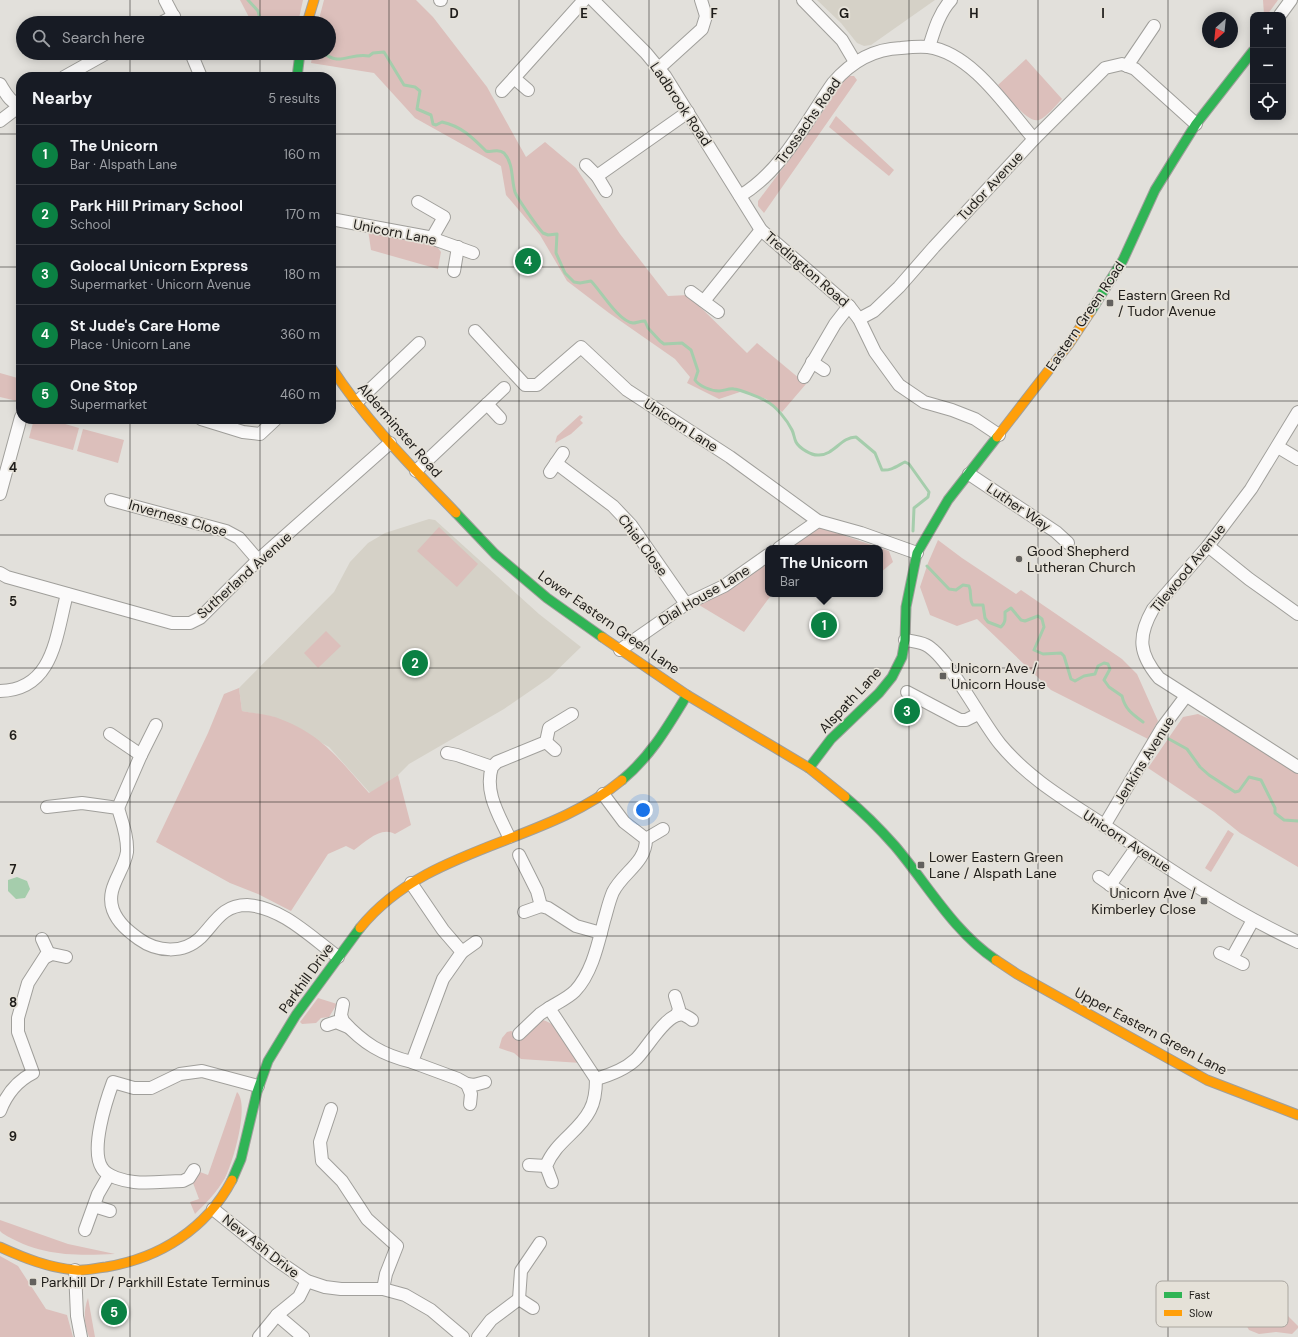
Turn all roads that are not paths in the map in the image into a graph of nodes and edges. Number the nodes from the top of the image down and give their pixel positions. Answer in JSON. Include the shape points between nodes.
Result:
{"nodes":[{"id":1,"x":165,"y":0,"type":"edge"},
{"id":2,"x":314,"y":0,"type":"edge"},
{"id":3,"x":584,"y":0,"type":"edge"},
{"id":4,"x":593,"y":0,"type":"edge"},
{"id":5,"x":702,"y":0,"type":"edge"},
{"id":6,"x":803,"y":0,"type":"edge"},
{"id":7,"x":951,"y":0,"type":"edge"},
{"id":8,"x":1291,"y":0,"type":"edge"},
{"id":9,"x":1282,"y":12,"type":"edge"},
{"id":10,"x":173,"y":16,"type":"edge"},
{"id":11,"x":309,"y":16,"type":"edge"},
{"id":12,"x":1154,"y":26,"type":"dead end"},
{"id":13,"x":929,"y":47,"type":"junction"},
{"id":14,"x":1250,"y":55,"type":"edge"},
{"id":15,"x":94,"y":60,"type":"edge"},
{"id":16,"x":194,"y":60,"type":"edge"},
{"id":17,"x":299,"y":60,"type":"edge"},
{"id":18,"x":855,"y":62,"type":"junction"},
{"id":19,"x":1127,"y":66,"type":"junction"},
{"id":20,"x":659,"y":68,"type":"junction"},
{"id":21,"x":73,"y":72,"type":"edge"},
{"id":22,"x":199,"y":72,"type":"edge"},
{"id":23,"x":297,"y":72,"type":"edge"},
{"id":24,"x":514,"y":78,"type":"junction"},
{"id":25,"x":0,"y":84,"type":"edge"},
{"id":26,"x":528,"y":90,"type":"dead end"},
{"id":27,"x":502,"y":91,"type":"dead end"},
{"id":28,"x":16,"y":103,"type":"edge"},
{"id":29,"x":16,"y":109,"type":"edge"},
{"id":30,"x":688,"y":112,"type":"junction"},
{"id":31,"x":0,"y":121,"type":"edge"},
{"id":32,"x":1196,"y":124,"type":"junction"},
{"id":33,"x":1034,"y":139,"type":"junction"},
{"id":34,"x":586,"y":165,"type":"dead end"},
{"id":35,"x":597,"y":176,"type":"junction"},
{"id":36,"x":606,"y":191,"type":"dead end"},
{"id":37,"x":740,"y":196,"type":"junction"},
{"id":38,"x":418,"y":202,"type":"dead end"},
{"id":39,"x":336,"y":220,"type":"edge"},
{"id":40,"x":754,"y":220,"type":"joint"},
{"id":41,"x":761,"y":230,"type":"junction"},
{"id":42,"x":432,"y":238,"type":"junction"},
{"id":43,"x":458,"y":247,"type":"junction"},
{"id":44,"x":473,"y":253,"type":"dead end"},
{"id":45,"x":454,"y":271,"type":"dead end"},
{"id":46,"x":691,"y":292,"type":"dead end"},
{"id":47,"x":704,"y":301,"type":"junction"},
{"id":48,"x":850,"y":306,"type":"junction"},
{"id":49,"x":718,"y":312,"type":"dead end"},
{"id":50,"x":859,"y":319,"type":"junction"},
{"id":51,"x":475,"y":331,"type":"dead end"},
{"id":52,"x":418,"y":343,"type":"dead end"},
{"id":53,"x":812,"y":362,"type":"junction"},
{"id":54,"x":824,"y":370,"type":"dead end"},
{"id":55,"x":336,"y":375,"type":"edge"},
{"id":56,"x":804,"y":378,"type":"dead end"},
{"id":57,"x":504,"y":388,"type":"dead end"},
{"id":58,"x":357,"y":402,"type":"junction"},
{"id":59,"x":487,"y":404,"type":"junction"},
{"id":60,"x":1298,"y":412,"type":"edge"},
{"id":61,"x":500,"y":418,"type":"dead end"},
{"id":62,"x":19,"y":424,"type":"edge"},
{"id":63,"x":217,"y":424,"type":"edge"},
{"id":64,"x":271,"y":424,"type":"edge"},
{"id":65,"x":999,"y":435,"type":"junction"},
{"id":66,"x":390,"y":443,"type":"junction"},
{"id":67,"x":1278,"y":447,"type":"junction"},
{"id":68,"x":563,"y":453,"type":"dead end"},
{"id":69,"x":1298,"y":460,"type":"edge"},
{"id":70,"x":416,"y":471,"type":"junction"},
{"id":71,"x":969,"y":474,"type":"junction"},
{"id":72,"x":0,"y":494,"type":"edge"},
{"id":73,"x":111,"y":500,"type":"dead end"},
{"id":74,"x":451,"y":510,"type":"joint"},
{"id":75,"x":818,"y":521,"type":"junction"},
{"id":76,"x":1068,"y":543,"type":"dead end"},
{"id":77,"x":782,"y":545,"type":"edge"},
{"id":78,"x":1208,"y":546,"type":"junction"},
{"id":79,"x":920,"y":549,"type":"junction"},
{"id":80,"x":765,"y":557,"type":"edge"},
{"id":81,"x":258,"y":560,"type":"junction"},
{"id":82,"x":0,"y":573,"type":"edge"},
{"id":83,"x":67,"y":594,"type":"junction"},
{"id":84,"x":686,"y":604,"type":"junction"},
{"id":85,"x":1298,"y":614,"type":"edge"},
{"id":86,"x":905,"y":640,"type":"junction"},
{"id":87,"x":620,"y":650,"type":"junction"},
{"id":88,"x":0,"y":691,"type":"edge"},
{"id":89,"x":907,"y":692,"type":"dead end"},
{"id":90,"x":687,"y":695,"type":"junction"},
{"id":91,"x":1186,"y":696,"type":"junction"},
{"id":92,"x":572,"y":714,"type":"dead end"},
{"id":93,"x":978,"y":714,"type":"junction"},
{"id":94,"x":156,"y":725,"type":"dead end"},
{"id":95,"x":110,"y":734,"type":"dead end"},
{"id":96,"x":546,"y":742,"type":"junction"},
{"id":97,"x":555,"y":750,"type":"dead end"},
{"id":98,"x":447,"y":753,"type":"dead end"},
{"id":99,"x":141,"y":755,"type":"junction"},
{"id":100,"x":492,"y":767,"type":"junction"},
{"id":101,"x":1298,"y":767,"type":"edge"},
{"id":102,"x":808,"y":768,"type":"junction"},
{"id":103,"x":603,"y":794,"type":"junction"},
{"id":104,"x":47,"y":807,"type":"dead end"},
{"id":105,"x":118,"y":808,"type":"junction"},
{"id":106,"x":1104,"y":826,"type":"junction"},
{"id":107,"x":662,"y":830,"type":"dead end"},
{"id":108,"x":509,"y":837,"type":"junction"},
{"id":109,"x":646,"y":839,"type":"junction"},
{"id":110,"x":1136,"y":848,"type":"junction"},
{"id":111,"x":518,"y":855,"type":"dead end"},
{"id":112,"x":1099,"y":878,"type":"dead end"},
{"id":113,"x":411,"y":883,"type":"junction"},
{"id":114,"x":1110,"y":885,"type":"junction"},
{"id":115,"x":1122,"y":893,"type":"dead end"},
{"id":116,"x":542,"y":906,"type":"junction"},
{"id":117,"x":524,"y":912,"type":"dead end"},
{"id":118,"x":1253,"y":920,"type":"junction"},
{"id":119,"x":601,"y":933,"type":"junction"},
{"id":120,"x":42,"y":939,"type":"dead end"},
{"id":121,"x":476,"y":942,"type":"dead end"},
{"id":122,"x":1298,"y":942,"type":"edge"},
{"id":123,"x":462,"y":952,"type":"junction"},
{"id":124,"x":1220,"y":952,"type":"dead end"},
{"id":125,"x":46,"y":957,"type":"junction"},
{"id":126,"x":66,"y":957,"type":"dead end"},
{"id":127,"x":338,"y":958,"type":"junction"},
{"id":128,"x":1232,"y":958,"type":"junction"},
{"id":129,"x":1243,"y":964,"type":"dead end"},
{"id":130,"x":675,"y":996,"type":"dead end"},
{"id":131,"x":343,"y":1004,"type":"dead end"},
{"id":132,"x":549,"y":1008,"type":"junction"},
{"id":133,"x":677,"y":1015,"type":"junction"},
{"id":134,"x":692,"y":1020,"type":"dead end"},
{"id":135,"x":327,"y":1025,"type":"dead end"},
{"id":136,"x":348,"y":1027,"type":"junction"},
{"id":137,"x":519,"y":1034,"type":"dead end"},
{"id":138,"x":412,"y":1062,"type":"junction"},
{"id":139,"x":596,"y":1079,"type":"junction"},
{"id":140,"x":485,"y":1082,"type":"dead end"},
{"id":141,"x":467,"y":1084,"type":"junction"},
{"id":142,"x":258,"y":1086,"type":"junction"},
{"id":143,"x":470,"y":1104,"type":"dead end"},
{"id":144,"x":331,"y":1109,"type":"dead end"},
{"id":145,"x":0,"y":1111,"type":"edge"},
{"id":146,"x":1298,"y":1115,"type":"edge"},
{"id":147,"x":529,"y":1165,"type":"dead end"},
{"id":148,"x":546,"y":1166,"type":"junction"},
{"id":149,"x":194,"y":1170,"type":"dead end"},
{"id":150,"x":109,"y":1175,"type":"junction"},
{"id":151,"x":552,"y":1182,"type":"dead end"},
{"id":152,"x":94,"y":1206,"type":"junction"},
{"id":153,"x":213,"y":1209,"type":"junction"},
{"id":154,"x":110,"y":1211,"type":"dead end"},
{"id":155,"x":85,"y":1230,"type":"dead end"},
{"id":156,"x":540,"y":1243,"type":"dead end"},
{"id":157,"x":0,"y":1247,"type":"edge"},
{"id":158,"x":75,"y":1270,"type":"junction"},
{"id":159,"x":306,"y":1281,"type":"junction"},
{"id":160,"x":383,"y":1289,"type":"junction"},
{"id":161,"x":519,"y":1299,"type":"junction"},
{"id":162,"x":533,"y":1308,"type":"dead end"},
{"id":163,"x":278,"y":1315,"type":"junction"},
{"id":164,"x":82,"y":1337,"type":"edge"},
{"id":165,"x":259,"y":1337,"type":"edge"},
{"id":166,"x":303,"y":1337,"type":"edge"},
{"id":167,"x":463,"y":1337,"type":"edge"},
{"id":168,"x":478,"y":1337,"type":"edge"}],
"edges":[{"from":1,"to":10,"type":"street"},
{"from":2,"to":11,"type":"street"},
{"from":3,"to":24,"type":"street"},
{"from":4,"to":20,"type":"street","name":"Ladbrook Road"},
{"from":5,"to":20,"type":"street","via":[[706,16],[702,30]]},
{"from":6,"to":18,"type":"street","via":[[842,40]]},
{"from":7,"to":13,"type":"street","via":[[938,21]]},
{"from":8,"to":9,"type":"street"},
{"from":12,"to":19,"type":"street"},
{"from":13,"to":18,"type":"street","name":"Trossachs Road","via":[[882,50]]},
{"from":13,"to":33,"type":"street","name":"Trossachs Road","via":[[948,54],[981,77]]},
{"from":14,"to":32,"type":"street","name":"Eastern Green Road"},
{"from":15,"to":21,"type":"street"},
{"from":16,"to":22,"type":"street"},
{"from":17,"to":23,"type":"street"},
{"from":18,"to":37,"type":"street","name":"Trossachs Road","via":[[833,83],[773,171],[757,186]]},
{"from":19,"to":32,"type":"street","via":[[1135,69]]},
{"from":19,"to":33,"type":"street","name":"Tudor Avenue","via":[[1115,64],[1105,68]]},
{"from":20,"to":30,"type":"street","name":"Ladbrook Road"},
{"from":24,"to":26,"type":"street"},
{"from":24,"to":27,"type":"street"},
{"from":25,"to":28,"type":"street"},
{"from":29,"to":31,"type":"street"},
{"from":30,"to":35,"type":"street"},
{"from":30,"to":37,"type":"street","name":"Ladbrook Road"},
{"from":32,"to":65,"type":"street","name":"Eastern Green Road","via":[[1155,190],[1123,260],[1099,300],[1069,344]]},
{"from":33,"to":50,"type":"street","name":"Tudor Avenue","via":[[899,287],[874,311]]},
{"from":34,"to":35,"type":"street"},
{"from":35,"to":36,"type":"street"},
{"from":37,"to":40,"type":"street","name":"Ladbrook Road"},
{"from":38,"to":42,"type":"street","via":[[444,217]]},
{"from":39,"to":42,"type":"street","name":"Unicorn Lane"},
{"from":40,"to":41,"type":"street","name":"Tredington Road"},
{"from":41,"to":47,"type":"street"},
{"from":41,"to":48,"type":"street","name":"Tredington Road"},
{"from":42,"to":43,"type":"street","name":"Unicorn Lane"},
{"from":43,"to":44,"type":"street","name":"Unicorn Lane"},
{"from":43,"to":45,"type":"street"},
{"from":46,"to":47,"type":"street"},
{"from":47,"to":49,"type":"street"},
{"from":48,"to":50,"type":"street","name":"Tredington Road"},
{"from":48,"to":53,"type":"street","via":[[835,324]]},
{"from":50,"to":65,"type":"street","name":"Tredington Road","via":[[875,352],[899,385],[924,402],[975,418]]},
{"from":51,"to":75,"type":"street","name":"Unicorn Lane","via":[[525,385],[537,385],[581,347],[627,390],[730,457]]},
{"from":52,"to":58,"type":"street","via":[[401,353]]},
{"from":53,"to":54,"type":"street"},
{"from":53,"to":56,"type":"street"},
{"from":55,"to":58,"type":"street","name":"Alderminster Road"},
{"from":57,"to":59,"type":"street"},
{"from":58,"to":66,"type":"street","name":"Alderminster Road"},
{"from":59,"to":61,"type":"street"},
{"from":59,"to":70,"type":"street"},
{"from":60,"to":67,"type":"street","name":"Tilewood Avenue"},
{"from":62,"to":72,"type":"street"},
{"from":63,"to":64,"type":"street","via":[[260,434]]},
{"from":65,"to":71,"type":"street","name":"Eastern Green Road"},
{"from":66,"to":70,"type":"street","name":"Alderminster Road"},
{"from":66,"to":81,"type":"street","name":"Sutherland Avenue"},
{"from":67,"to":69,"type":"street"},
{"from":67,"to":78,"type":"street","name":"Tilewood Avenue"},
{"from":68,"to":84,"type":"street","name":"Chiel Close","via":[[553,468],[613,506],[631,525]]},
{"from":70,"to":74,"type":"street","name":"Alderminster Road"},
{"from":71,"to":76,"type":"street","name":"Luther Way","via":[[1056,532]]},
{"from":71,"to":79,"type":"street","name":"Eastern Green Road","via":[[948,500]]},
{"from":73,"to":81,"type":"street","name":"Inverness Close","via":[[226,530],[239,538]]},
{"from":74,"to":87,"type":"street","name":"Lower Eastern Green Lane","via":[[495,554],[546,598]]},
{"from":75,"to":77,"type":"street"},
{"from":75,"to":79,"type":"street","name":"Unicorn Lane"},
{"from":78,"to":85,"type":"street"},
{"from":78,"to":91,"type":"street","name":"Tilewood Avenue","via":[[1153,610],[1141,643],[1149,666],[1159,678]]},
{"from":79,"to":86,"type":"street","name":"Alspath Lane","via":[[906,607]]},
{"from":80,"to":84,"type":"street","name":"Dial House Lane","via":[[724,586]]},
{"from":81,"to":83,"type":"street","name":"Sutherland Avenue","via":[[200,618],[190,623],[172,623]]},
{"from":82,"to":83,"type":"street","name":"Sutherland Avenue"},
{"from":83,"to":88,"type":"street","via":[[51,655],[45,668],[31,682]]},
{"from":84,"to":87,"type":"street","name":"Dial House Lane"},
{"from":86,"to":93,"type":"street","name":"Unicorn Avenue","via":[[926,645],[935,652],[946,664]]},
{"from":86,"to":102,"type":"street","name":"Alspath Lane","via":[[902,657],[892,678],[831,739]]},
{"from":87,"to":90,"type":"street","name":"Lower Eastern Green Lane"},
{"from":89,"to":93,"type":"street","via":[[960,720]]},
{"from":90,"to":102,"type":"street","name":"Lower Eastern Green Lane","via":[[763,738]]},
{"from":90,"to":103,"type":"street","name":"Parkhill Drive","via":[[664,734],[638,767]]},
{"from":91,"to":101,"type":"street","name":"Tilewood Avenue"},
{"from":91,"to":106,"type":"street","name":"Jenkins Avenue","via":[[1159,733]]},
{"from":92,"to":96,"type":"street","via":[[549,728]]},
{"from":93,"to":106,"type":"street","name":"Unicorn Avenue","via":[[998,743],[1032,777]]},
{"from":94,"to":99,"type":"street"},
{"from":95,"to":99,"type":"street"},
{"from":96,"to":97,"type":"street"},
{"from":96,"to":100,"type":"street","via":[[497,762]]},
{"from":98,"to":100,"type":"street","via":[[457,754]]},
{"from":99,"to":105,"type":"street"},
{"from":100,"to":108,"type":"street","via":[[489,786],[493,802]]},
{"from":102,"to":146,"type":"street","name":"Upper Eastern Green Lane","via":[[859,808],[895,846],[957,926],[996,961],[1207,1080]]},
{"from":103,"to":108,"type":"street","name":"Parkhill Drive","via":[[565,814]]},
{"from":103,"to":109,"type":"street","via":[[624,822]]},
{"from":104,"to":105,"type":"street","via":[[82,803]]},
{"from":105,"to":127,"type":"street","via":[[127,853],[112,890],[113,909],[127,930],[145,944],[163,949],[184,948],[201,937],[225,911],[234,906],[247,905],[285,918]]},
{"from":106,"to":110,"type":"street","name":"Unicorn Avenue"},
{"from":107,"to":109,"type":"street"},
{"from":108,"to":113,"type":"street","name":"Parkhill Drive","via":[[465,854]]},
{"from":109,"to":119,"type":"street","via":[[642,859],[626,873],[613,892]]},
{"from":110,"to":114,"type":"street"},
{"from":110,"to":118,"type":"street","name":"Unicorn Avenue","via":[[1213,898]]},
{"from":111,"to":116,"type":"street","via":[[538,890]]},
{"from":112,"to":114,"type":"street"},
{"from":113,"to":123,"type":"street","via":[[443,930]]},
{"from":113,"to":127,"type":"street","name":"Parkhill Drive","via":[[376,910]]},
{"from":114,"to":115,"type":"street"},
{"from":116,"to":117,"type":"street"},
{"from":116,"to":119,"type":"street","via":[[576,926]]},
{"from":118,"to":122,"type":"street","name":"Unicorn Avenue"},
{"from":118,"to":128,"type":"street"},
{"from":119,"to":132,"type":"street","via":[[589,968],[580,984],[574,992]]},
{"from":120,"to":125,"type":"street","via":[[48,952]]},
{"from":121,"to":123,"type":"street"},
{"from":123,"to":138,"type":"street","via":[[443,979]]},
{"from":124,"to":128,"type":"street"},
{"from":125,"to":126,"type":"street","via":[[52,954]]},
{"from":125,"to":145,"type":"street","via":[[28,983],[18,1018],[18,1032],[33,1072],[22,1078],[11,1090]]},
{"from":127,"to":142,"type":"street","name":"Parkhill Drive","via":[[294,1016],[279,1040]]},
{"from":128,"to":129,"type":"street"},
{"from":130,"to":133,"type":"street","via":[[679,1009]]},
{"from":131,"to":136,"type":"street","via":[[341,1015]]},
{"from":132,"to":137,"type":"street"},
{"from":132,"to":139,"type":"street"},
{"from":133,"to":134,"type":"street"},
{"from":133,"to":139,"type":"street","via":[[659,1029],[635,1061]]},
{"from":135,"to":136,"type":"street","via":[[336,1022]]},
{"from":136,"to":138,"type":"street","via":[[373,1048]]},
{"from":138,"to":141,"type":"street"},
{"from":139,"to":148,"type":"street","via":[[596,1093],[591,1109],[582,1122],[562,1140]]},
{"from":140,"to":141,"type":"street"},
{"from":141,"to":143,"type":"street","via":[[471,1094]]},
{"from":142,"to":150,"type":"street","via":[[202,1071],[180,1074],[151,1088],[134,1088],[113,1082],[102,1119],[98,1148],[98,1159]]},
{"from":142,"to":153,"type":"street","name":"Parkhill Drive","via":[[241,1158],[227,1189]]},
{"from":144,"to":160,"type":"street","via":[[320,1142],[322,1161],[342,1181],[367,1219],[397,1246]]},
{"from":147,"to":148,"type":"street"},
{"from":148,"to":151,"type":"street"},
{"from":149,"to":150,"type":"street","via":[[189,1178],[183,1181],[134,1182]]},
{"from":150,"to":152,"type":"street"},
{"from":152,"to":154,"type":"street"},
{"from":152,"to":155,"type":"street"},
{"from":153,"to":158,"type":"street","name":"Parkhill Drive","via":[[189,1232],[146,1257],[112,1266]]},
{"from":153,"to":159,"type":"street","name":"New Ash Drive"},
{"from":156,"to":161,"type":"street","via":[[521,1271]]},
{"from":157,"to":158,"type":"street","name":"Parkhill Drive","via":[[32,1261]]},
{"from":158,"to":164,"type":"street","via":[[77,1316]]},
{"from":159,"to":160,"type":"street","name":"New Ash Drive","via":[[341,1289]]},
{"from":159,"to":163,"type":"street","via":[[299,1297]]},
{"from":160,"to":167,"type":"street","name":"New Ash Drive","via":[[405,1295],[418,1302]]},
{"from":161,"to":162,"type":"street"},
{"from":161,"to":168,"type":"street","via":[[491,1320]]},
{"from":163,"to":165,"type":"street"},
{"from":163,"to":166,"type":"street"}]}
